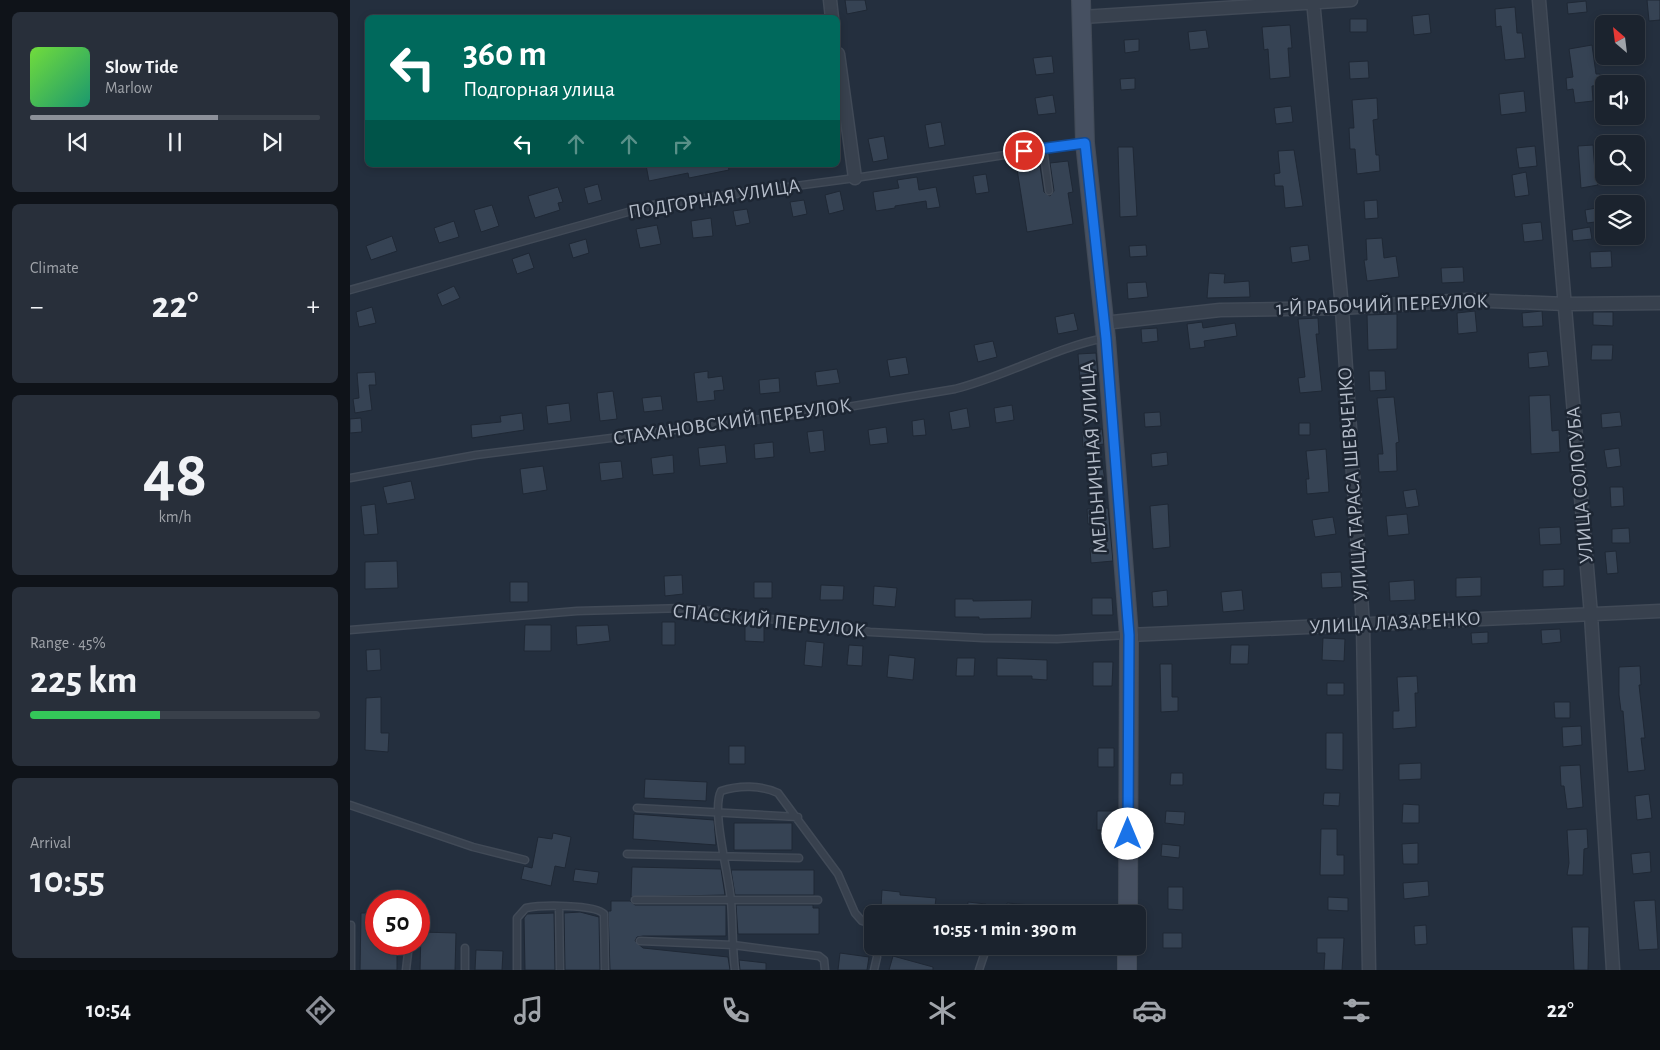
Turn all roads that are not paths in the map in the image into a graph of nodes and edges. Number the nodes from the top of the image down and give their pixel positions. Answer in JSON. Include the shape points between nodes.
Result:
{"nodes":[{"id":1,"x":830,"y":0,"type":"edge"},
{"id":2,"x":1351,"y":0,"type":"edge"},
{"id":3,"x":1539,"y":0,"type":"edge"},
{"id":4,"x":1314,"y":1,"type":"edge"},
{"id":5,"x":1082,"y":9,"type":"edge"},
{"id":6,"x":832,"y":15,"type":"edge"},
{"id":7,"x":840,"y":69,"type":"edge"},
{"id":8,"x":1085,"y":143,"type":"junction"},
{"id":9,"x":1043,"y":148,"type":"junction"},
{"id":10,"x":855,"y":178,"type":"junction"},
{"id":11,"x":1049,"y":191,"type":"dead end"},
{"id":12,"x":350,"y":290,"type":"edge"},
{"id":13,"x":1660,"y":303,"type":"edge"},
{"id":14,"x":1566,"y":304,"type":"junction"},
{"id":15,"x":1342,"y":308,"type":"junction"},
{"id":16,"x":1105,"y":330,"type":"junction"},
{"id":17,"x":350,"y":478,"type":"edge"},
{"id":18,"x":1660,"y":611,"type":"edge"},
{"id":19,"x":1591,"y":615,"type":"junction"},
{"id":20,"x":1363,"y":625,"type":"junction"},
{"id":21,"x":350,"y":630,"type":"edge"},
{"id":22,"x":1129,"y":635,"type":"junction"},
{"id":23,"x":350,"y":805,"type":"edge"},
{"id":24,"x":637,"y":808,"type":"dead end"},
{"id":25,"x":718,"y":813,"type":"junction"},
{"id":26,"x":798,"y":817,"type":"junction"},
{"id":27,"x":627,"y":854,"type":"dead end"},
{"id":28,"x":725,"y":858,"type":"junction"},
{"id":29,"x":799,"y":858,"type":"dead end"},
{"id":30,"x":525,"y":860,"type":"dead end"},
{"id":31,"x":635,"y":900,"type":"dead end"},
{"id":32,"x":731,"y":900,"type":"junction"},
{"id":33,"x":818,"y":900,"type":"dead end"},
{"id":34,"x":1128,"y":905,"type":"edge"},
{"id":35,"x":559,"y":906,"type":"junction"},
{"id":36,"x":864,"y":922,"type":"edge"},
{"id":37,"x":351,"y":925,"type":"dead end"},
{"id":38,"x":640,"y":941,"type":"dead end"},
{"id":39,"x":733,"y":945,"type":"junction"},
{"id":40,"x":465,"y":948,"type":"dead end"},
{"id":41,"x":408,"y":955,"type":"edge"},
{"id":42,"x":984,"y":955,"type":"edge"},
{"id":43,"x":1128,"y":955,"type":"edge"},
{"id":44,"x":877,"y":957,"type":"dead end"},
{"id":45,"x":351,"y":970,"type":"edge"},
{"id":46,"x":406,"y":970,"type":"edge"},
{"id":47,"x":465,"y":970,"type":"edge"},
{"id":48,"x":518,"y":970,"type":"edge"},
{"id":49,"x":560,"y":970,"type":"edge"},
{"id":50,"x":605,"y":970,"type":"edge"},
{"id":51,"x":735,"y":970,"type":"edge"},
{"id":52,"x":824,"y":970,"type":"edge"},
{"id":53,"x":874,"y":970,"type":"edge"},
{"id":54,"x":979,"y":970,"type":"edge"},
{"id":55,"x":1127,"y":970,"type":"edge"},
{"id":56,"x":1370,"y":970,"type":"edge"},
{"id":57,"x":1613,"y":970,"type":"edge"}],
"edges":[{"from":1,"to":6,"type":"street"},
{"from":2,"to":4,"type":"street"},
{"from":3,"to":14,"type":"street","name":"УЛИЦА СОЛОГУБА"},
{"from":4,"to":5,"type":"street"},
{"from":4,"to":15,"type":"street","name":"УЛИЦА ТАРАСА ШЕВЧЕНКО"},
{"from":5,"to":8,"type":"main road","name":"МЕЛЬНИЧНАЯ УЛИЦА"},
{"from":7,"to":10,"type":"street"},
{"from":8,"to":9,"type":"lane","name":"ПОДГОРНАЯ УЛИЦА"},
{"from":8,"to":16,"type":"main road","name":"МЕЛЬНИЧНАЯ УЛИЦА"},
{"from":9,"to":10,"type":"lane","name":"ПОДГОРНАЯ УЛИЦА"},
{"from":9,"to":11,"type":"lane"},
{"from":10,"to":12,"type":"lane","name":"ПОДГОРНАЯ УЛИЦА","via":[[653,205]]},
{"from":13,"to":14,"type":"street","name":"1-Й РАБОЧИЙ ПЕРЕУЛОК"},
{"from":14,"to":15,"type":"street","name":"1-Й РАБОЧИЙ ПЕРЕУЛОК","via":[[1467,300]]},
{"from":14,"to":19,"type":"street","name":"УЛИЦА СОЛОГУБА"},
{"from":15,"to":16,"type":"street","name":"1-Й РАБОЧИЙ ПЕРЕУЛОК","via":[[1220,310]]},
{"from":15,"to":20,"type":"street","name":"УЛИЦА ТАРАСА ШЕВЧЕНКО"},
{"from":16,"to":17,"type":"lane","name":"СТАХАНОВСКИЙ ПЕРЕУЛОК","via":[[976,384],[955,389],[818,412],[476,455]]},
{"from":16,"to":22,"type":"main road","name":"МЕЛЬНИЧНАЯ УЛИЦА"},
{"from":18,"to":19,"type":"street","name":"УЛИЦА ЛАЗАРЕНКО"},
{"from":19,"to":20,"type":"street","name":"УЛИЦА ЛАЗАРЕНКО"},
{"from":19,"to":57,"type":"street","name":"УЛИЦА СОЛОГУБА"},
{"from":20,"to":22,"type":"street","name":"УЛИЦА ЛАЗАРЕНКО"},
{"from":20,"to":56,"type":"street","name":"УЛИЦА ТАРАСА ШЕВЧЕНКО"},
{"from":21,"to":22,"type":"lane","name":"СПАССКИЙ ПЕРЕУЛОК","via":[[577,611],[686,608],[870,632],[1057,640]]},
{"from":22,"to":34,"type":"main road","name":"МЕЛЬНИЧНАЯ УЛИЦА"},
{"from":23,"to":30,"type":"lane","via":[[473,847]]},
{"from":24,"to":25,"type":"lane"},
{"from":25,"to":26,"type":"lane"},
{"from":25,"to":26,"type":"lane","via":[[721,791],[749,787],[778,793]]},
{"from":25,"to":28,"type":"lane"},
{"from":26,"to":36,"type":"lane","via":[[838,874],[855,913]]},
{"from":27,"to":28,"type":"lane"},
{"from":28,"to":29,"type":"lane"},
{"from":28,"to":32,"type":"lane"},
{"from":31,"to":32,"type":"lane"},
{"from":32,"to":33,"type":"lane"},
{"from":32,"to":39,"type":"lane"},
{"from":35,"to":48,"type":"lane","via":[[526,908],[517,918]]},
{"from":35,"to":49,"type":"lane"},
{"from":35,"to":50,"type":"lane","via":[[593,908],[604,914]]},
{"from":37,"to":45,"type":"lane"},
{"from":38,"to":39,"type":"lane"},
{"from":39,"to":51,"type":"lane"},
{"from":39,"to":52,"type":"lane","via":[[819,956],[824,960]]},
{"from":40,"to":47,"type":"lane"},
{"from":41,"to":46,"type":"lane"},
{"from":42,"to":54,"type":"lane"},
{"from":43,"to":55,"type":"main road"},
{"from":44,"to":53,"type":"lane"}]}
